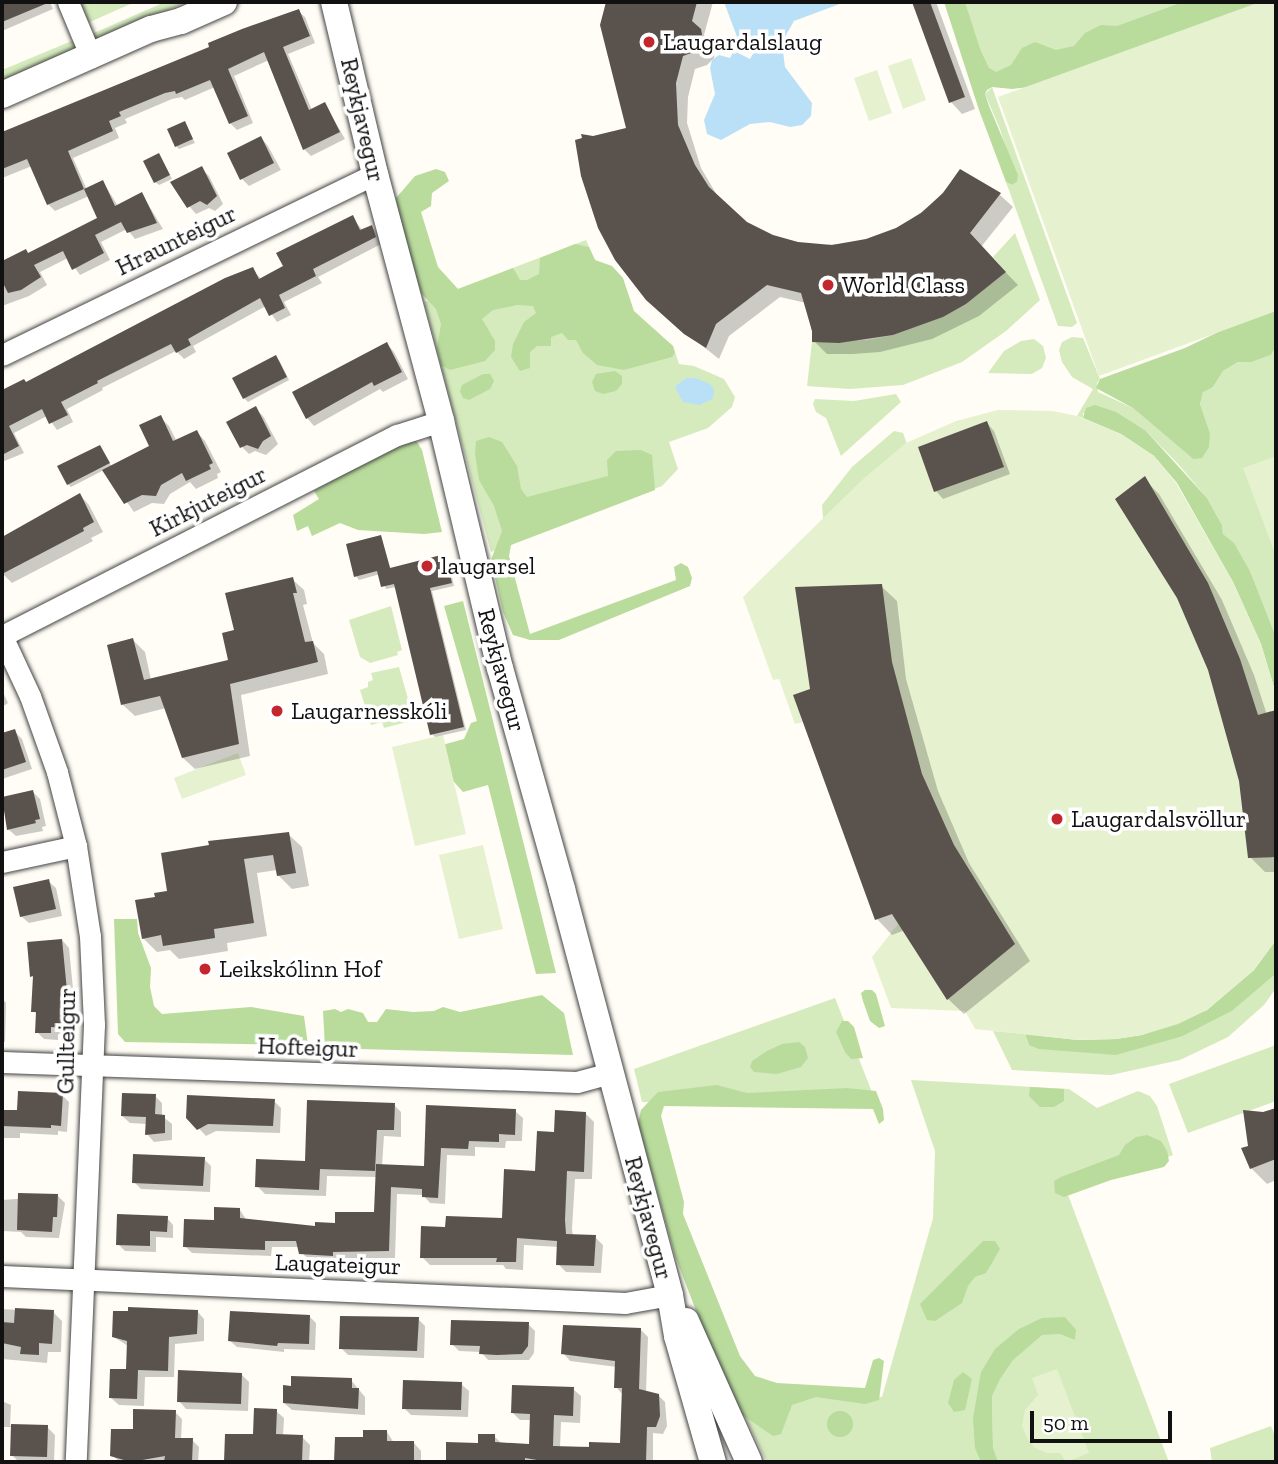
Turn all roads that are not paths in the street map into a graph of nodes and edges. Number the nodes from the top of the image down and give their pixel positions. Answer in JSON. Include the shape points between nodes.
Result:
{"nodes":[{"id":1,"x":68,"y":2,"type":"edge"},
{"id":2,"x":195,"y":2,"type":"edge"},
{"id":3,"x":224,"y":2,"type":"edge"},
{"id":4,"x":334,"y":2,"type":"edge"},
{"id":5,"x":151,"y":29,"type":"junction"},
{"id":6,"x":91,"y":57,"type":"junction"},
{"id":7,"x":2,"y":95,"type":"edge"},
{"id":8,"x":375,"y":174,"type":"junction"},
{"id":9,"x":2,"y":355,"type":"edge"},
{"id":10,"x":441,"y":421,"type":"junction"},
{"id":11,"x":2,"y":636,"type":"edge"},
{"id":12,"x":76,"y":846,"type":"junction"},
{"id":13,"x":2,"y":862,"type":"edge"},
{"id":14,"x":2,"y":1062,"type":"edge"},
{"id":15,"x":93,"y":1066,"type":"junction"},
{"id":16,"x":610,"y":1073,"type":"junction"},
{"id":17,"x":2,"y":1276,"type":"edge"},
{"id":18,"x":83,"y":1279,"type":"junction"},
{"id":19,"x":670,"y":1295,"type":"junction"},
{"id":20,"x":76,"y":1462,"type":"edge"},
{"id":21,"x":713,"y":1462,"type":"edge"},
{"id":22,"x":749,"y":1462,"type":"edge"}],
"edges":[{"from":1,"to":6,"type":"street"},
{"from":2,"to":5,"type":"street"},
{"from":3,"to":5,"type":"street","via":[[181,22]]},
{"from":4,"to":8,"type":"street","name":"Reykjavegur"},
{"from":5,"to":6,"type":"street"},
{"from":6,"to":7,"type":"street"},
{"from":8,"to":9,"type":"street","name":"Hraunteigur"},
{"from":8,"to":10,"type":"street","name":"Reykjavegur"},
{"from":10,"to":11,"type":"street","name":"Kirkjuteigur","via":[[397,435]]},
{"from":10,"to":16,"type":"street","name":"Reykjavegur","via":[[500,667]]},
{"from":11,"to":12,"type":"street","name":"Gullteigur","via":[[44,734]]},
{"from":12,"to":13,"type":"street"},
{"from":12,"to":15,"type":"street","name":"Gullteigur","via":[[91,947]]},
{"from":14,"to":15,"type":"street","name":"Hofteigur"},
{"from":15,"to":16,"type":"street","name":"Hofteigur","via":[[577,1082]]},
{"from":15,"to":18,"type":"street","name":"Gullteigur"},
{"from":16,"to":19,"type":"street","name":"Reykjavegur"},
{"from":17,"to":18,"type":"street","name":"Laugateigur"},
{"from":18,"to":19,"type":"street","name":"Laugateigur","via":[[625,1303]]},
{"from":18,"to":20,"type":"street","name":"Gullteigur"},
{"from":19,"to":21,"type":"street","name":"Reykjavegur"},
{"from":19,"to":22,"type":"street","name":"Reykjavegur","via":[[695,1336]]}]}
